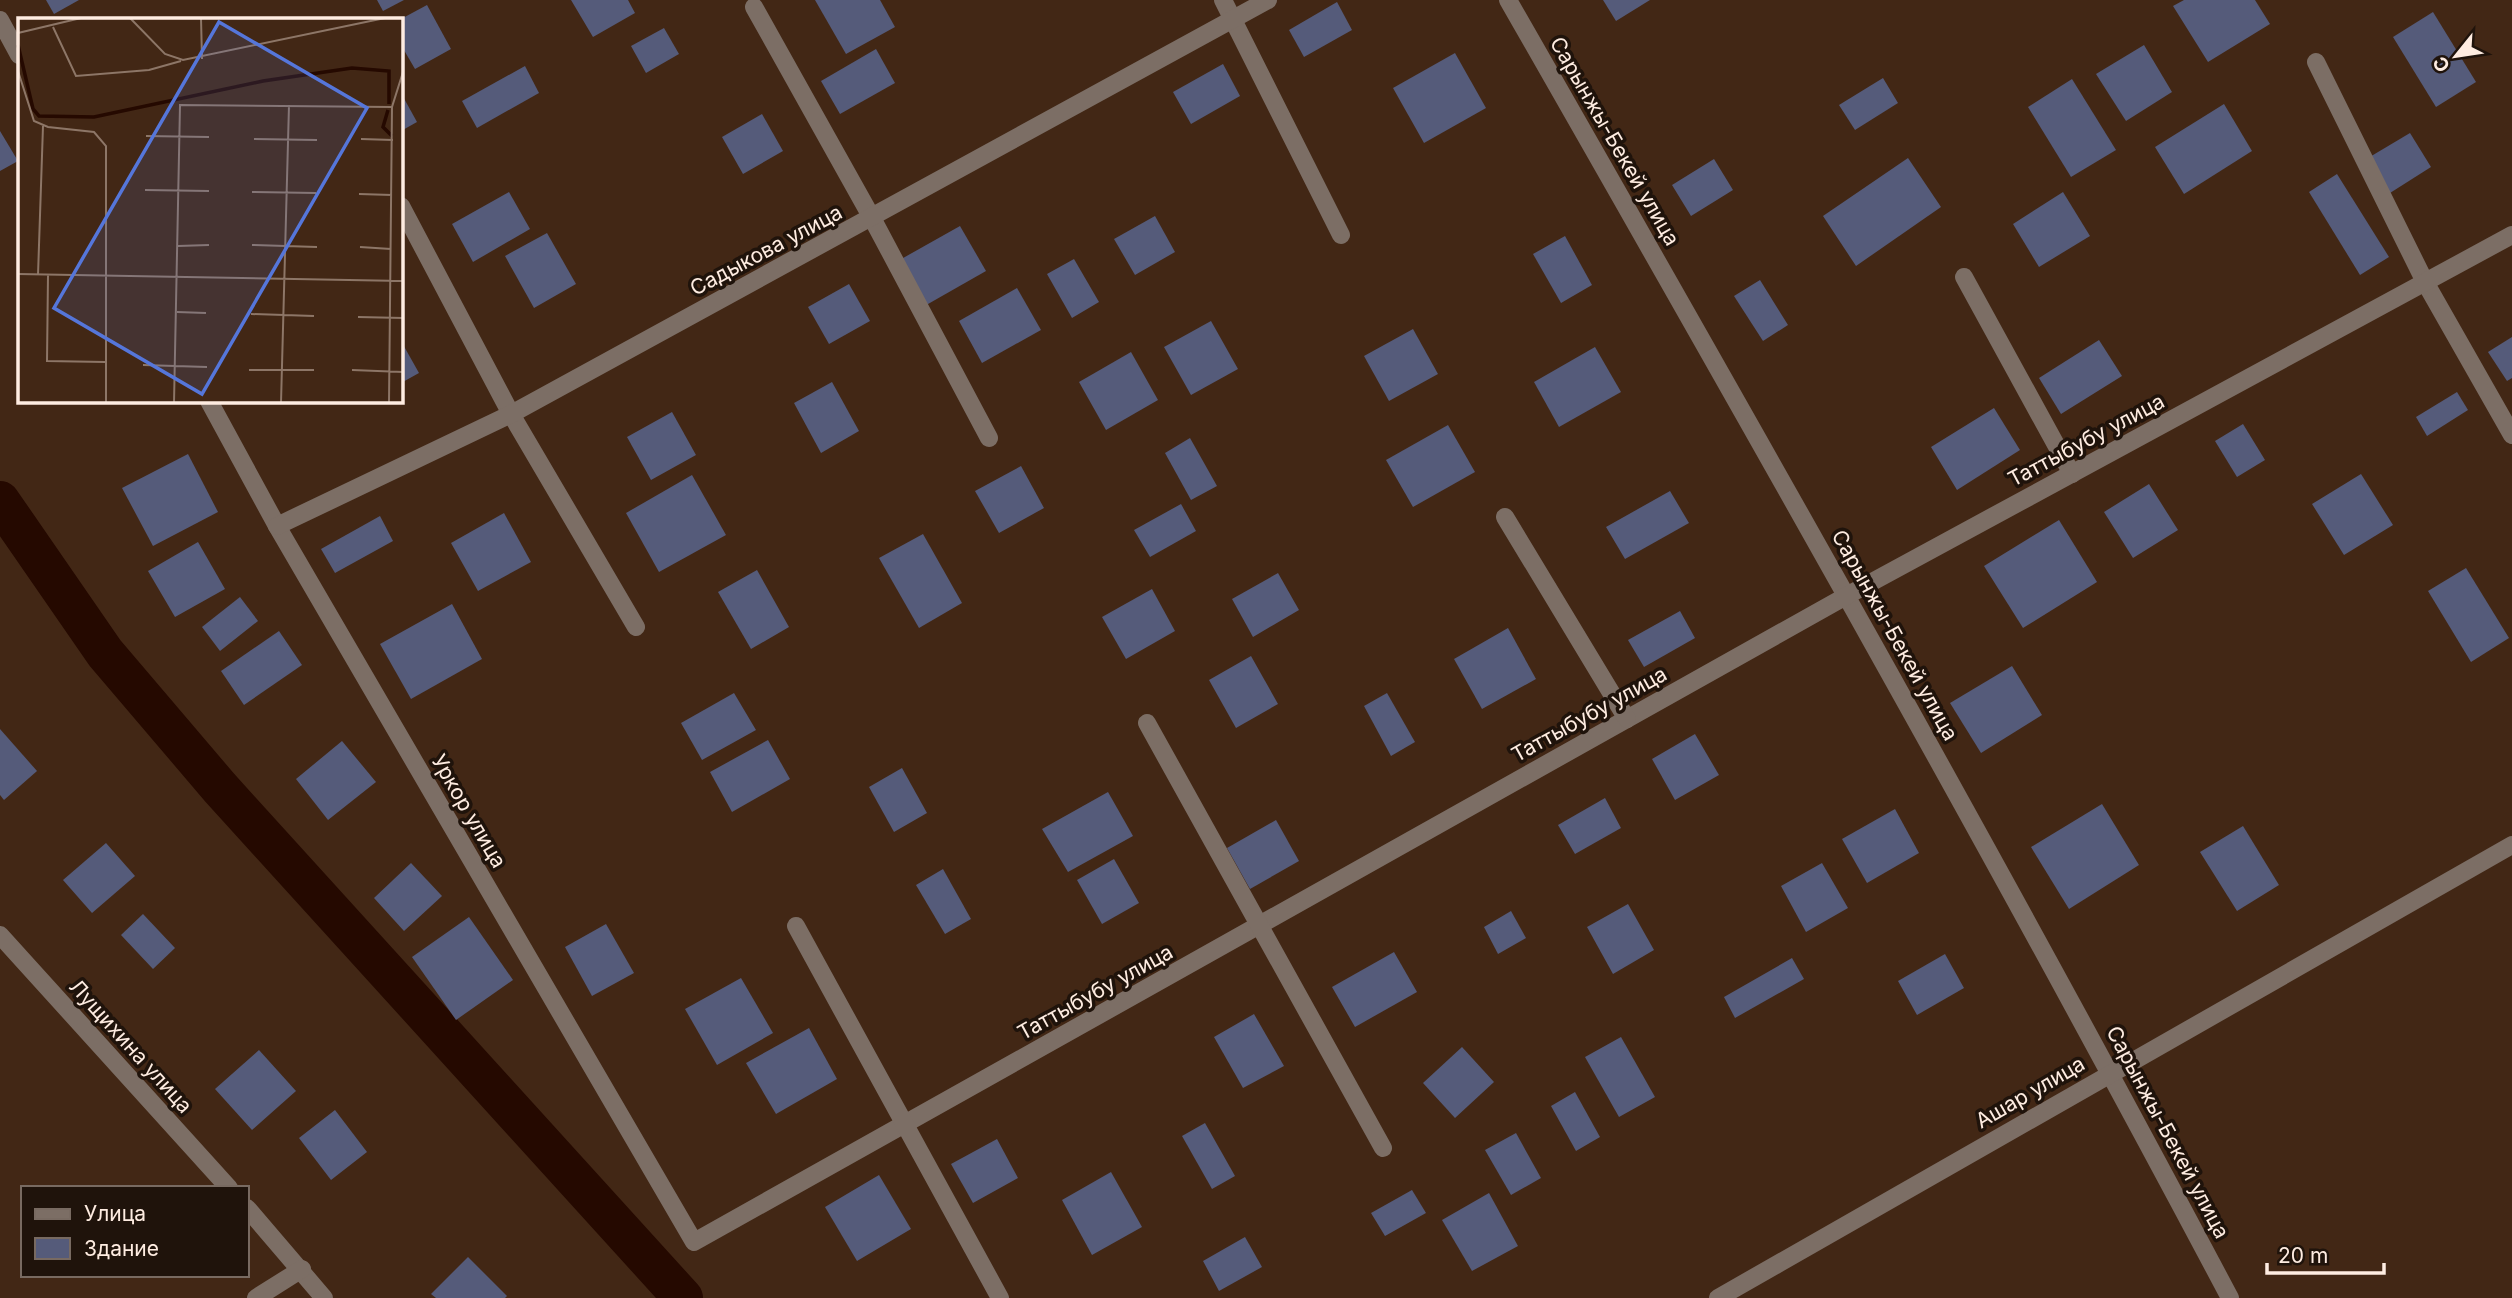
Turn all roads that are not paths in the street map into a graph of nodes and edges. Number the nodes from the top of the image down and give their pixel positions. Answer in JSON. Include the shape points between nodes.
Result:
{"nodes":[{"id":1,"x":1223,"y":0,"type":"edge"},
{"id":2,"x":1268,"y":0,"type":"edge"},
{"id":3,"x":1508,"y":0,"type":"edge"},
{"id":4,"x":754,"y":7,"type":"dead end"},
{"id":5,"x":1234,"y":19,"type":"junction"},
{"id":6,"x":0,"y":20,"type":"edge"},
{"id":7,"x":18,"y":53,"type":"edge"},
{"id":8,"x":2316,"y":62,"type":"dead end"},
{"id":9,"x":402,"y":208,"type":"edge"},
{"id":10,"x":872,"y":218,"type":"junction"},
{"id":11,"x":1341,"y":235,"type":"dead end"},
{"id":12,"x":2512,"y":235,"type":"edge"},
{"id":13,"x":1964,"y":277,"type":"dead end"},
{"id":14,"x":2425,"y":282,"type":"junction"},
{"id":15,"x":210,"y":402,"type":"edge"},
{"id":16,"x":511,"y":414,"type":"junction"},
{"id":17,"x":2512,"y":435,"type":"edge"},
{"id":18,"x":989,"y":438,"type":"dead end"},
{"id":19,"x":2071,"y":474,"type":"junction"},
{"id":20,"x":1505,"y":517,"type":"dead end"},
{"id":21,"x":277,"y":526,"type":"junction"},
{"id":22,"x":1848,"y":596,"type":"junction"},
{"id":23,"x":636,"y":627,"type":"dead end"},
{"id":24,"x":1627,"y":719,"type":"junction"},
{"id":25,"x":1147,"y":723,"type":"dead end"},
{"id":26,"x":2512,"y":845,"type":"edge"},
{"id":27,"x":1261,"y":924,"type":"junction"},
{"id":28,"x":796,"y":926,"type":"dead end"},
{"id":29,"x":0,"y":935,"type":"edge"},
{"id":30,"x":2110,"y":1072,"type":"junction"},
{"id":31,"x":906,"y":1124,"type":"junction"},
{"id":32,"x":1383,"y":1148,"type":"dead end"},
{"id":33,"x":227,"y":1186,"type":"edge"},
{"id":34,"x":248,"y":1209,"type":"edge"},
{"id":35,"x":694,"y":1242,"type":"joint"},
{"id":36,"x":302,"y":1269,"type":"junction"},
{"id":37,"x":256,"y":1298,"type":"edge"},
{"id":38,"x":324,"y":1298,"type":"edge"},
{"id":39,"x":1000,"y":1298,"type":"edge"},
{"id":40,"x":1718,"y":1298,"type":"edge"},
{"id":41,"x":2230,"y":1298,"type":"edge"}],
"edges":[{"from":1,"to":5,"type":"street"},
{"from":2,"to":5,"type":"street","name":"Садыкова улица"},
{"from":3,"to":22,"type":"street","name":"Сарынжы-Бекей улица"},
{"from":4,"to":10,"type":"street"},
{"from":5,"to":10,"type":"street","name":"Садыкова улица"},
{"from":5,"to":11,"type":"street"},
{"from":6,"to":7,"type":"street"},
{"from":8,"to":14,"type":"street"},
{"from":9,"to":16,"type":"street"},
{"from":10,"to":16,"type":"street","name":"Садыкова улица"},
{"from":10,"to":18,"type":"street"},
{"from":12,"to":14,"type":"street","name":"Таттыбубу улица"},
{"from":13,"to":19,"type":"street"},
{"from":14,"to":17,"type":"street"},
{"from":14,"to":19,"type":"street","name":"Таттыбубу улица"},
{"from":15,"to":21,"type":"street","name":"Уркор улица"},
{"from":16,"to":21,"type":"street","name":"Садыкова улица"},
{"from":16,"to":23,"type":"street"},
{"from":19,"to":22,"type":"street","name":"Таттыбубу улица"},
{"from":20,"to":24,"type":"street"},
{"from":21,"to":35,"type":"street","name":"Уркор улица"},
{"from":22,"to":24,"type":"street","name":"Таттыбубу улица"},
{"from":22,"to":30,"type":"street","name":"Сарынжы-Бекей улица"},
{"from":24,"to":27,"type":"street","name":"Таттыбубу улица"},
{"from":25,"to":27,"type":"street"},
{"from":26,"to":30,"type":"street","name":"Ашар улица"},
{"from":27,"to":31,"type":"street","name":"Таттыбубу улица"},
{"from":27,"to":32,"type":"street"},
{"from":28,"to":31,"type":"street"},
{"from":29,"to":33,"type":"street","name":"Лущихина улица"},
{"from":30,"to":40,"type":"street","name":"Ашар улица"},
{"from":30,"to":41,"type":"street","name":"Сарынжы-Бекей улица"},
{"from":31,"to":35,"type":"street","name":"Таттыбубу улица"},
{"from":31,"to":39,"type":"street"},
{"from":34,"to":36,"type":"street"},
{"from":36,"to":37,"type":"street"},
{"from":36,"to":38,"type":"street"}]}
